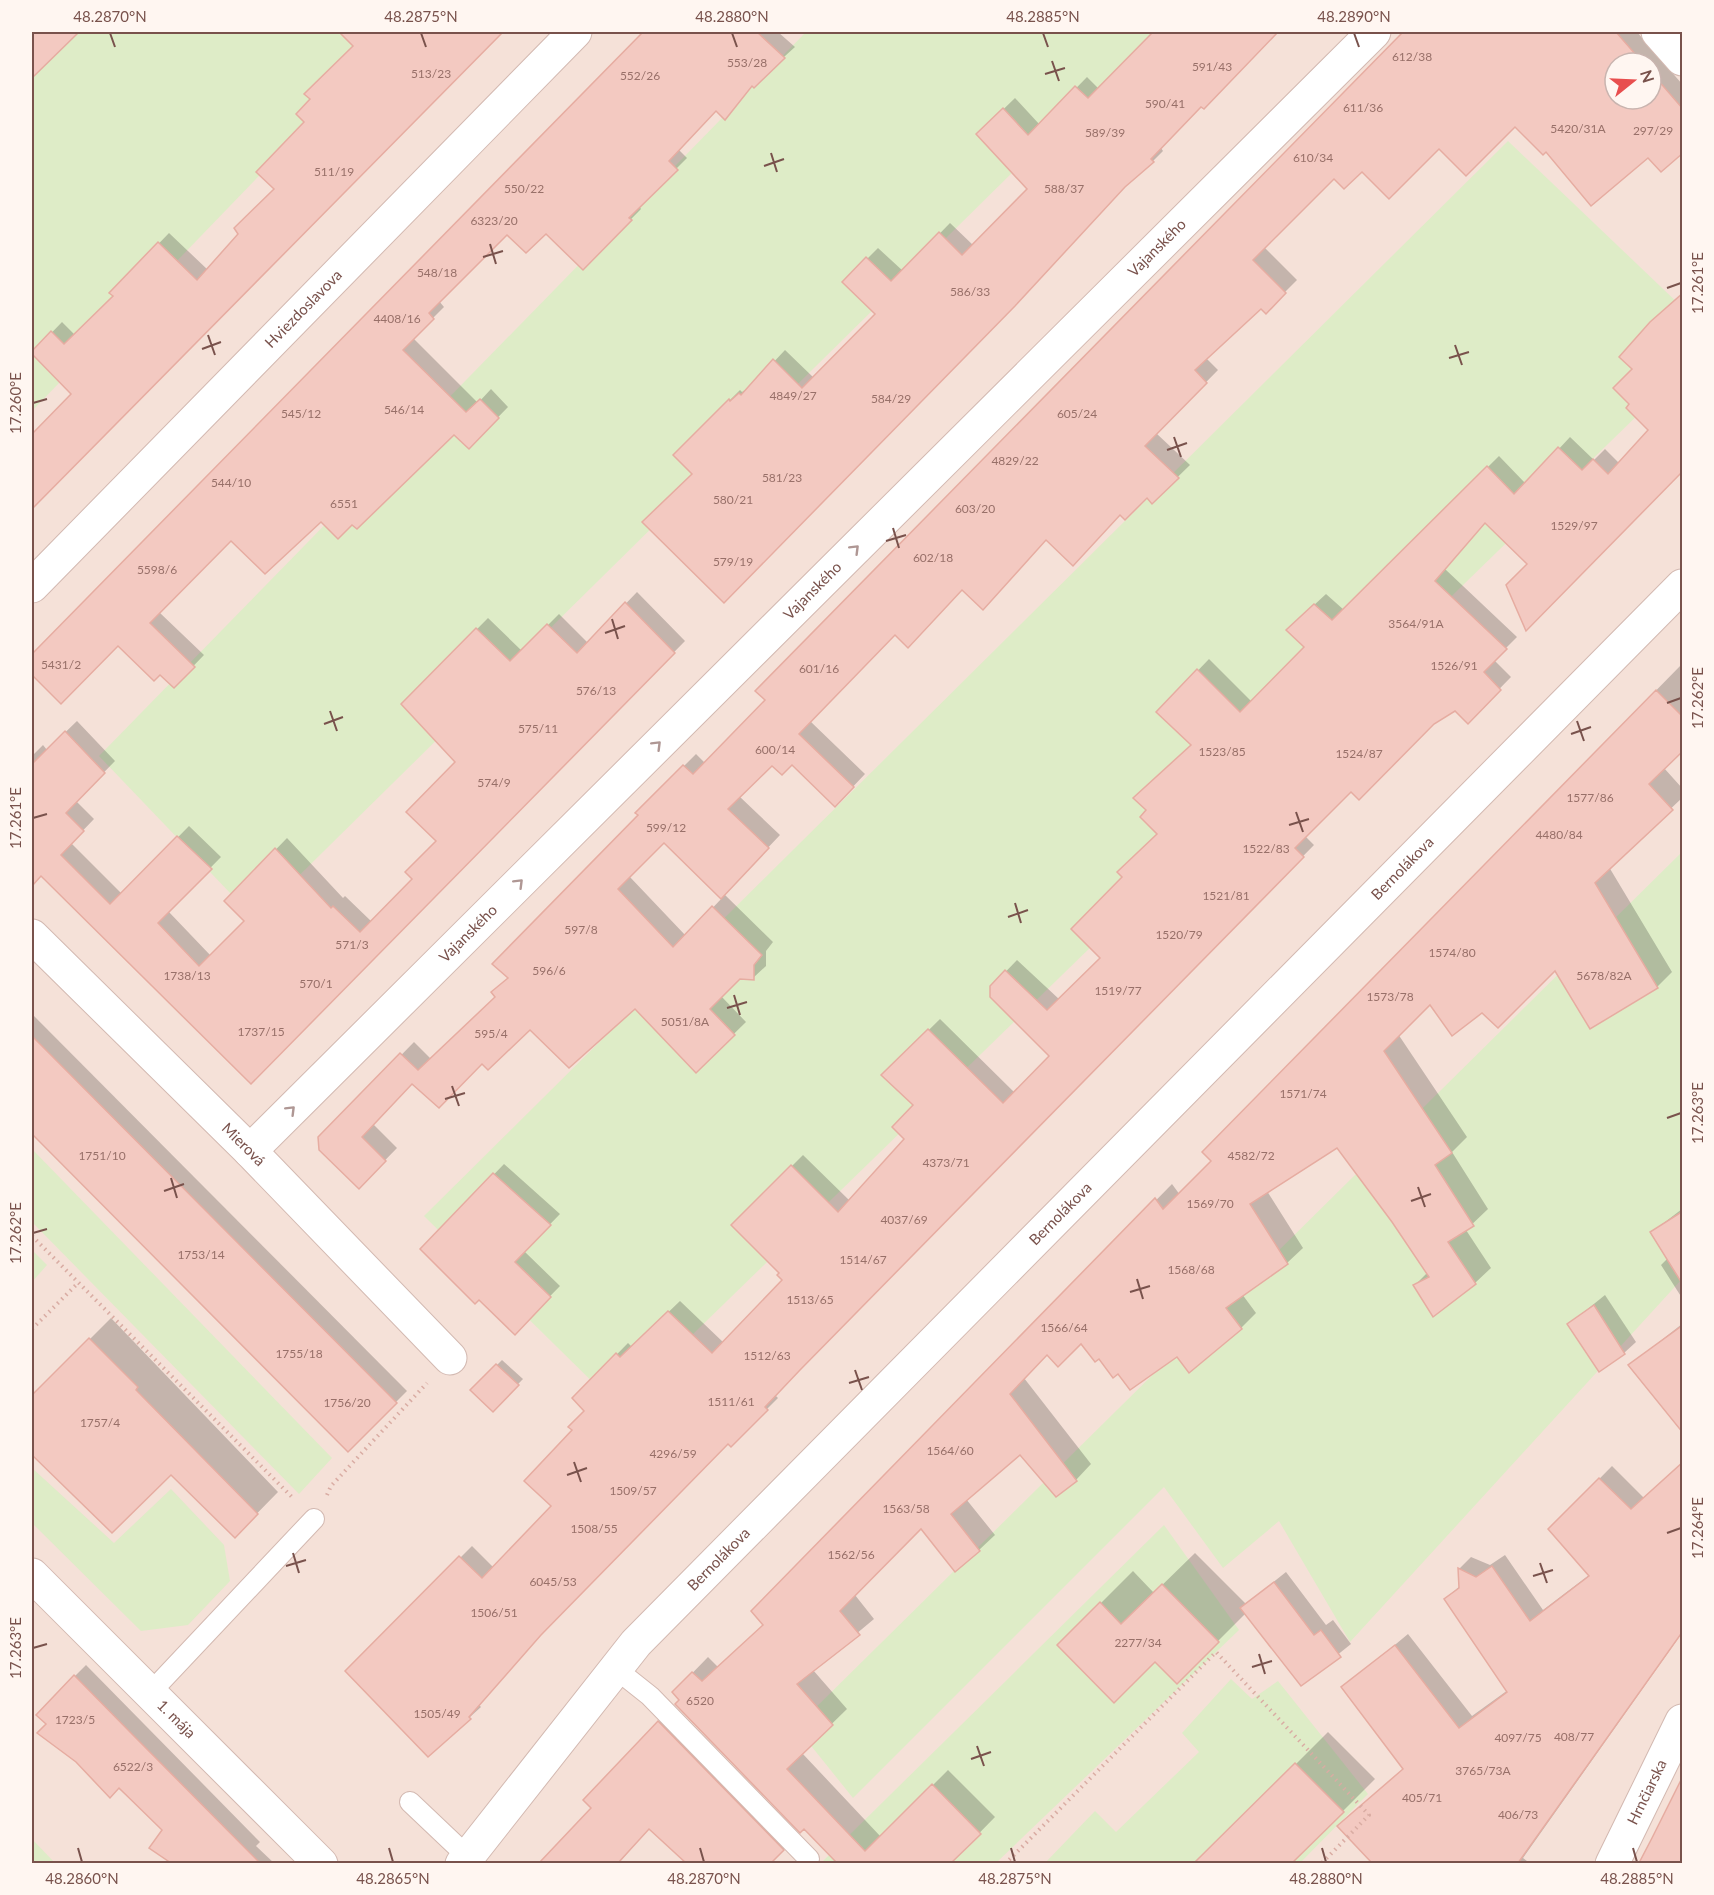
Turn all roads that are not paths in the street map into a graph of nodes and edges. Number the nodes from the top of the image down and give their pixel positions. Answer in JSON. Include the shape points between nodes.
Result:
{"nodes":[{"id":1,"x":575,"y":32,"type":"edge"},
{"id":2,"x":1374,"y":32,"type":"edge"},
{"id":3,"x":1658,"y":32,"type":"edge"},
{"id":4,"x":1683,"y":59,"type":"edge"},
{"id":5,"x":32,"y":586,"type":"edge"},
{"id":6,"x":1683,"y":586,"type":"edge"},
{"id":7,"x":32,"y":936,"type":"edge"},
{"id":8,"x":250,"y":1151,"type":"junction"},
{"id":9,"x":450,"y":1358,"type":"road end"},
{"id":10,"x":314,"y":1519,"type":"road end"},
{"id":11,"x":32,"y":1575,"type":"edge"},
{"id":12,"x":616,"y":1669,"type":"junction"},
{"id":13,"x":150,"y":1693,"type":"junction"},
{"id":14,"x":1683,"y":1721,"type":"edge"},
{"id":15,"x":410,"y":1802,"type":"dead end"},
{"id":16,"x":809,"y":1859,"type":"dead end"},
{"id":17,"x":465,"y":1860,"type":"edge"},
{"id":18,"x":321,"y":1863,"type":"edge"},
{"id":19,"x":1612,"y":1863,"type":"edge"}],
"edges":[{"from":1,"to":5,"type":"street","name":"Hviezdoslavova"},
{"from":8,"to":2,"type":"street","name":"Vajanského","one_way":true},
{"from":3,"to":4,"type":"street"},
{"from":6,"to":12,"type":"street","name":"Bernolákova","via":[[645,1634]]},
{"from":7,"to":8,"type":"street","name":"Mierová"},
{"from":8,"to":9,"type":"street","name":"Mierová"},
{"from":10,"to":13,"type":"lane"},
{"from":11,"to":13,"type":"street","name":"1. mája"},
{"from":12,"to":16,"type":"lane","via":[[650,1696]]},
{"from":12,"to":17,"type":"street","name":"Bernolákova"},
{"from":13,"to":18,"type":"street","name":"1. mája"},
{"from":14,"to":19,"type":"street","name":"Hrnčiarska"},
{"from":15,"to":17,"type":"lane"}]}
